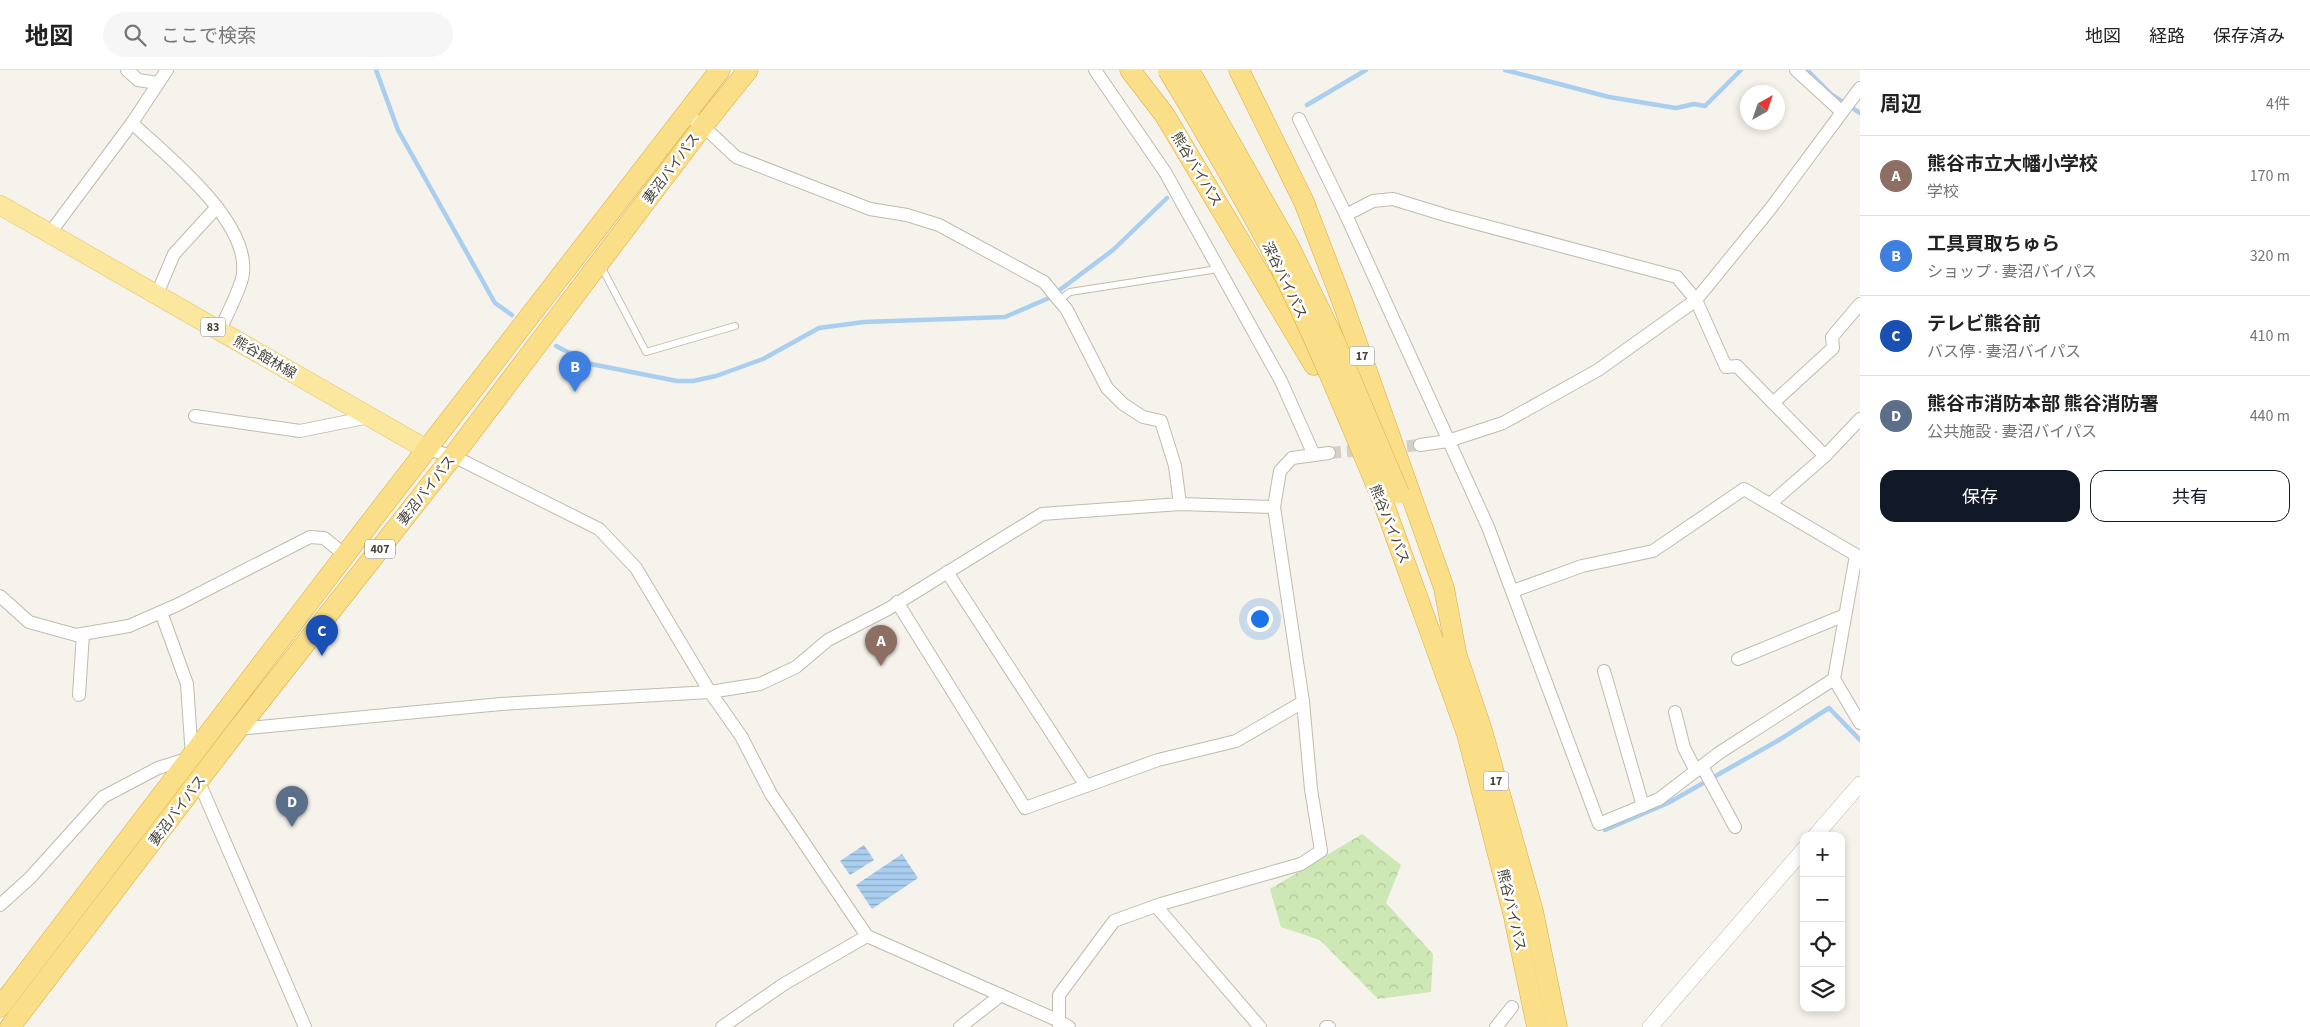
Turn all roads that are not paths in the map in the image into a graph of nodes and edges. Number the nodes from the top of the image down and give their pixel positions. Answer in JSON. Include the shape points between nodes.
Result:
{"nodes":[{"id":1,"x":126,"y":70,"type":"edge"},
{"id":2,"x":166,"y":70,"type":"edge"},
{"id":3,"x":720,"y":70,"type":"edge"},
{"id":4,"x":748,"y":70,"type":"edge"},
{"id":5,"x":1095,"y":70,"type":"edge"},
{"id":6,"x":1130,"y":70,"type":"edge"},
{"id":7,"x":1168,"y":70,"type":"edge"},
{"id":8,"x":1189,"y":70,"type":"edge"},
{"id":9,"x":1239,"y":70,"type":"edge"},
{"id":10,"x":1796,"y":70,"type":"edge"},
{"id":11,"x":158,"y":82,"type":"junction"},
{"id":12,"x":1858,"y":95,"type":"edge"},
{"id":13,"x":1843,"y":111,"type":"junction"},
{"id":14,"x":686,"y":114,"type":"junction"},
{"id":15,"x":1299,"y":120,"type":"dead end"},
{"id":16,"x":132,"y":123,"type":"junction"},
{"id":17,"x":703,"y":126,"type":"junction"},
{"id":18,"x":0,"y":205,"type":"edge"},
{"id":19,"x":217,"y":207,"type":"junction"},
{"id":20,"x":1346,"y":215,"type":"junction"},
{"id":21,"x":50,"y":233,"type":"junction"},
{"id":22,"x":599,"y":263,"type":"junction"},
{"id":23,"x":1220,"y":269,"type":"junction"},
{"id":24,"x":157,"y":294,"type":"junction"},
{"id":25,"x":1058,"y":300,"type":"junction"},
{"id":26,"x":1696,"y":300,"type":"junction"},
{"id":27,"x":1860,"y":304,"type":"edge"},
{"id":28,"x":735,"y":326,"type":"dead end"},
{"id":29,"x":220,"y":330,"type":"junction"},
{"id":30,"x":1773,"y":403,"type":"junction"},
{"id":31,"x":196,"y":416,"type":"dead end"},
{"id":32,"x":370,"y":417,"type":"junction"},
{"id":33,"x":1860,"y":419,"type":"edge"},
{"id":34,"x":1448,"y":441,"type":"junction"},
{"id":35,"x":1420,"y":445,"type":"tunnel mouth"},
{"id":36,"x":426,"y":450,"type":"junction"},
{"id":37,"x":1330,"y":453,"type":"tunnel mouth"},
{"id":38,"x":1314,"y":455,"type":"junction"},
{"id":39,"x":453,"y":456,"type":"junction"},
{"id":40,"x":1825,"y":456,"type":"junction"},
{"id":41,"x":1391,"y":496,"type":"junction"},
{"id":42,"x":1180,"y":504,"type":"junction"},
{"id":43,"x":1770,"y":504,"type":"junction"},
{"id":44,"x":1274,"y":507,"type":"junction"},
{"id":45,"x":1858,"y":554,"type":"edge"},
{"id":46,"x":345,"y":555,"type":"junction"},
{"id":47,"x":947,"y":572,"type":"junction"},
{"id":48,"x":1513,"y":591,"type":"junction"},
{"id":49,"x":0,"y":596,"type":"edge"},
{"id":50,"x":898,"y":602,"type":"junction"},
{"id":51,"x":161,"y":612,"type":"junction"},
{"id":52,"x":1845,"y":615,"type":"junction"},
{"id":53,"x":83,"y":634,"type":"junction"},
{"id":54,"x":1456,"y":652,"type":"junction"},
{"id":55,"x":1738,"y":659,"type":"dead end"},
{"id":56,"x":1604,"y":671,"type":"dead end"},
{"id":57,"x":1834,"y":679,"type":"junction"},
{"id":58,"x":710,"y":692,"type":"junction"},
{"id":59,"x":79,"y":695,"type":"dead end"},
{"id":60,"x":1303,"y":702,"type":"junction"},
{"id":61,"x":1675,"y":712,"type":"dead end"},
{"id":62,"x":1860,"y":723,"type":"edge"},
{"id":63,"x":238,"y":730,"type":"junction"},
{"id":64,"x":192,"y":757,"type":"junction"},
{"id":65,"x":213,"y":762,"type":"junction"},
{"id":66,"x":1699,"y":768,"type":"junction"},
{"id":67,"x":199,"y":782,"type":"junction"},
{"id":68,"x":1860,"y":784,"type":"edge"},
{"id":69,"x":1086,"y":786,"type":"junction"},
{"id":70,"x":1643,"y":806,"type":"junction"},
{"id":71,"x":1735,"y":827,"type":"dead end"},
{"id":72,"x":1818,"y":832,"type":"edge"},
{"id":73,"x":1800,"y":854,"type":"edge"},
{"id":74,"x":0,"y":905,"type":"edge"},
{"id":75,"x":1156,"y":906,"type":"junction"},
{"id":76,"x":1524,"y":914,"type":"junction"},
{"id":77,"x":867,"y":936,"type":"junction"},
{"id":78,"x":1001,"y":995,"type":"junction"},
{"id":79,"x":0,"y":1007,"type":"edge"},
{"id":80,"x":1512,"y":1007,"type":"dead end"},
{"id":81,"x":1058,"y":1024,"type":"edge"},
{"id":82,"x":10,"y":1027,"type":"edge"},
{"id":83,"x":305,"y":1027,"type":"edge"},
{"id":84,"x":722,"y":1027,"type":"edge"},
{"id":85,"x":960,"y":1027,"type":"edge"},
{"id":86,"x":1069,"y":1027,"type":"edge"},
{"id":87,"x":1260,"y":1027,"type":"edge"},
{"id":88,"x":1496,"y":1027,"type":"edge"},
{"id":89,"x":1537,"y":1027,"type":"edge"},
{"id":90,"x":1557,"y":1027,"type":"edge"},
{"id":91,"x":1650,"y":1027,"type":"edge"}],
"edges":[{"from":1,"to":11,"type":"street","via":[[138,80]]},
{"from":2,"to":11,"type":"street"},
{"from":3,"to":14,"type":"highway","name":"妻沼バイパス","number":"407"},
{"from":4,"to":17,"type":"highway","name":"妻沼バイパス","number":"407"},
{"from":5,"to":23,"type":"street","via":[[1165,172]]},
{"from":6,"to":41,"type":"highway","name":"熊谷バイパス","number":"17","bridge":true,"via":[[1164,114]]},
{"from":7,"to":41,"type":"highway","name":"深谷バイパス","number":"17","bridge":true,"via":[[1275,258]]},
{"from":8,"to":41,"type":"highway","name":"深谷バイパス","number":"17","bridge":true,"via":[[1290,248],[1333,337]]},
{"from":9,"to":54,"type":"highway","number":"17","via":[[1304,202],[1342,301],[1444,588]]},
{"from":10,"to":13,"type":"street"},
{"from":11,"to":16,"type":"street"},
{"from":12,"to":13,"type":"street"},
{"from":13,"to":26,"type":"street","via":[[1771,208]]},
{"from":14,"to":17,"type":"street"},
{"from":14,"to":36,"type":"highway","name":"妻沼バイパス","number":"407"},
{"from":15,"to":20,"type":"street"},
{"from":16,"to":19,"type":"street"},
{"from":16,"to":21,"type":"street"},
{"from":17,"to":22,"type":"highway","name":"妻沼バイパス","number":"407"},
{"from":17,"to":25,"type":"street","via":[[736,157],[870,209],[907,215],[939,225],[1044,282]]},
{"from":18,"to":21,"type":"main road","name":"熊谷館林線","number":"83"},
{"from":19,"to":24,"type":"street","via":[[174,254]]},
{"from":19,"to":29,"type":"street","via":[[241,250],[243,274]]},
{"from":20,"to":26,"type":"street","via":[[1372,201],[1393,199],[1676,277]]},
{"from":20,"to":34,"type":"street"},
{"from":21,"to":24,"type":"main road","name":"熊谷館林線","number":"83"},
{"from":22,"to":28,"type":"lane","via":[[646,352]]},
{"from":22,"to":39,"type":"highway","name":"妻沼バイパス","number":"407"},
{"from":23,"to":25,"type":"lane","via":[[1070,292]]},
{"from":23,"to":38,"type":"street","via":[[1281,381]]},
{"from":24,"to":29,"type":"main road","name":"熊谷館林線","number":"83"},
{"from":25,"to":42,"type":"street","via":[[1067,310],[1107,388],[1143,417],[1161,421],[1175,466]]},
{"from":26,"to":30,"type":"street","via":[[1726,367],[1737,366]]},
{"from":26,"to":34,"type":"street","via":[[1598,370],[1503,422]]},
{"from":27,"to":30,"type":"street","via":[[1832,337],[1833,348]]},
{"from":29,"to":32,"type":"main road","name":"熊谷館林線","number":"83"},
{"from":30,"to":40,"type":"street"},
{"from":31,"to":32,"type":"street","via":[[300,431]]},
{"from":32,"to":36,"type":"main road","name":"熊谷館林線","number":"83"},
{"from":33,"to":40,"type":"street"},
{"from":34,"to":35,"type":"street"},
{"from":34,"to":48,"type":"street","via":[[1488,526]]},
{"from":36,"to":39,"type":"street"},
{"from":36,"to":46,"type":"highway","name":"妻沼バイパス","number":"407"},
{"from":37,"to":38,"type":"street"},
{"from":38,"to":44,"type":"street","via":[[1292,458],[1280,471]]},
{"from":39,"to":58,"type":"street","via":[[599,530],[636,568]]},
{"from":39,"to":63,"type":"highway","name":"妻沼バイパス","number":"407"},
{"from":40,"to":43,"type":"street"},
{"from":41,"to":54,"type":"highway","name":"熊谷バイパス","number":"17"},
{"from":41,"to":76,"type":"highway","name":"熊谷バイパス","number":"17"},
{"from":42,"to":44,"type":"street"},
{"from":42,"to":47,"type":"street","via":[[1042,514]]},
{"from":43,"to":45,"type":"street"},
{"from":43,"to":48,"type":"street","via":[[1744,489],[1653,551],[1582,566]]},
{"from":44,"to":60,"type":"street"},
{"from":45,"to":52,"type":"street"},
{"from":46,"to":51,"type":"street","via":[[324,538],[310,537]]},
{"from":46,"to":64,"type":"highway","name":"妻沼バイパス","number":"407"},
{"from":47,"to":50,"type":"street"},
{"from":47,"to":69,"type":"street"},
{"from":48,"to":70,"type":"street","via":[[1599,824]]},
{"from":49,"to":53,"type":"street","via":[[29,622]]},
{"from":50,"to":58,"type":"street","via":[[828,640],[796,667],[760,684]]},
{"from":50,"to":69,"type":"street","via":[[1025,808]]},
{"from":51,"to":53,"type":"street","via":[[129,626]]},
{"from":51,"to":64,"type":"street","via":[[187,684]]},
{"from":52,"to":55,"type":"street"},
{"from":52,"to":57,"type":"street"},
{"from":53,"to":59,"type":"street"},
{"from":54,"to":76,"type":"highway","name":"熊谷バイパス","number":"17","via":[[1482,730]]},
{"from":56,"to":70,"type":"street"},
{"from":57,"to":62,"type":"street"},
{"from":57,"to":66,"type":"street"},
{"from":58,"to":63,"type":"street","via":[[501,704]]},
{"from":58,"to":77,"type":"street","via":[[741,736],[790,824]]},
{"from":60,"to":69,"type":"street","via":[[1236,741],[1158,760]]},
{"from":60,"to":75,"type":"street","via":[[1321,851],[1301,864]]},
{"from":61,"to":66,"type":"street","via":[[1684,748]]},
{"from":63,"to":65,"type":"highway","name":"妻沼バイパス","number":"407"},
{"from":64,"to":65,"type":"street"},
{"from":64,"to":74,"type":"street","via":[[158,768],[103,797],[30,878]]},
{"from":64,"to":79,"type":"highway","name":"妻沼バイパス","number":"407"},
{"from":65,"to":67,"type":"highway","name":"妻沼バイパス","number":"407"},
{"from":66,"to":70,"type":"street","via":[[1659,799]]},
{"from":66,"to":71,"type":"street"},
{"from":67,"to":82,"type":"highway","name":"妻沼バイパス","number":"407"},
{"from":67,"to":83,"type":"street"},
{"from":68,"to":72,"type":"street"},
{"from":73,"to":91,"type":"street"},
{"from":75,"to":81,"type":"street","via":[[1114,921],[1060,995]]},
{"from":75,"to":87,"type":"street"},
{"from":76,"to":89,"type":"highway","name":"熊谷バイパス","number":"17"},
{"from":76,"to":90,"type":"highway","name":"熊谷バイパス","number":"17"},
{"from":77,"to":78,"type":"street"},
{"from":77,"to":84,"type":"street","via":[[784,984]]},
{"from":78,"to":81,"type":"street"},
{"from":78,"to":85,"type":"street"},
{"from":80,"to":88,"type":"street"},
{"from":81,"to":86,"type":"street"}]}
